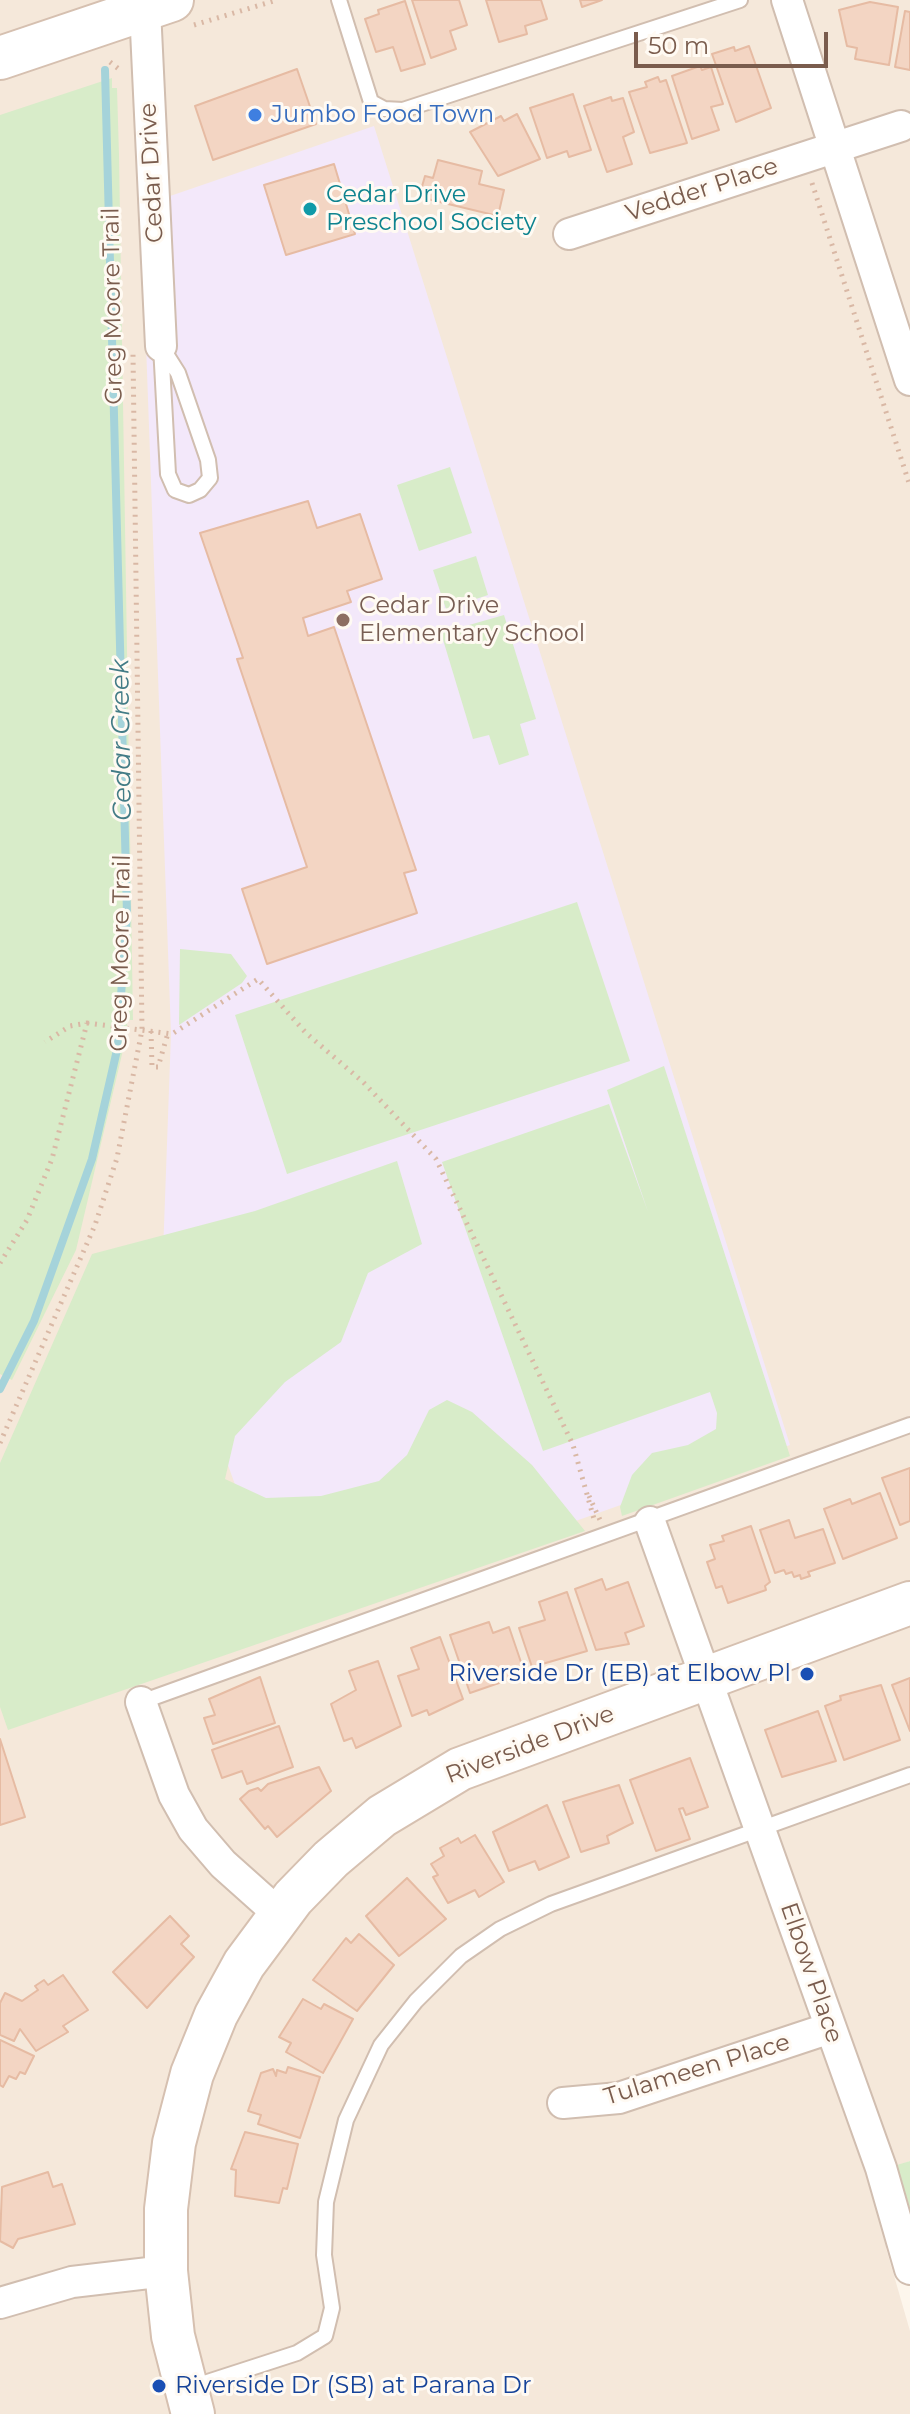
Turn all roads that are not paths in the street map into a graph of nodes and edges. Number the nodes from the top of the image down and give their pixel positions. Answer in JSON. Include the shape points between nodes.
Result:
{"nodes":[{"id":1,"x":339,"y":0,"type":"edge"},
{"id":2,"x":740,"y":0,"type":"edge"},
{"id":3,"x":787,"y":0,"type":"edge"},
{"id":4,"x":162,"y":9,"type":"edge"},
{"id":5,"x":0,"y":58,"type":"edge"},
{"id":6,"x":901,"y":126,"type":"dead end"},
{"id":7,"x":834,"y":146,"type":"junction"},
{"id":8,"x":569,"y":234,"type":"dead end"},
{"id":9,"x":147,"y":344,"type":"junction"},
{"id":10,"x":910,"y":380,"type":"edge"},
{"id":11,"x":910,"y":1425,"type":"edge"},
{"id":12,"x":650,"y":1522,"type":"junction"},
{"id":13,"x":910,"y":1603,"type":"edge"},
{"id":14,"x":706,"y":1680,"type":"junction"},
{"id":15,"x":141,"y":1702,"type":"joint"},
{"id":16,"x":910,"y":1775,"type":"edge"},
{"id":17,"x":760,"y":1828,"type":"junction"},
{"id":18,"x":279,"y":1914,"type":"junction"},
{"id":19,"x":830,"y":2028,"type":"junction"},
{"id":20,"x":563,"y":2103,"type":"dead end"},
{"id":21,"x":910,"y":2269,"type":"edge"},
{"id":22,"x":166,"y":2271,"type":"junction"},
{"id":23,"x":0,"y":2303,"type":"edge"},
{"id":24,"x":190,"y":2402,"type":"edge"}],
"edges":[{"from":1,"to":2,"type":"lane","via":[[371,102],[403,110]]},
{"from":3,"to":7,"type":"street"},
{"from":4,"to":5,"type":"street"},
{"from":4,"to":9,"type":"street","name":"Cedar Drive"},
{"from":6,"to":7,"type":"street","name":"Vedder Place"},
{"from":7,"to":8,"type":"street","name":"Vedder Place"},
{"from":7,"to":10,"type":"street"},
{"from":9,"to":9,"type":"lane","via":[[178,373],[208,460],[210,478],[189,495],[175,490],[168,474]]},
{"from":11,"to":12,"type":"lane"},
{"from":12,"to":14,"type":"street","name":"Elbow Place"},
{"from":12,"to":15,"type":"lane"},
{"from":13,"to":14,"type":"street","name":"Riverside Drive"},
{"from":14,"to":17,"type":"street","name":"Elbow Place"},
{"from":14,"to":18,"type":"street","name":"Riverside Drive","via":[[489,1756],[431,1784],[341,1849]]},
{"from":15,"to":18,"type":"street","via":[[174,1795],[193,1829]]},
{"from":16,"to":17,"type":"lane"},
{"from":17,"to":19,"type":"street","name":"Elbow Place"},
{"from":17,"to":24,"type":"lane","via":[[533,1911],[486,1937],[439,1977],[381,2045],[353,2099],[339,2141],[325,2216],[332,2308],[325,2336]]},
{"from":18,"to":22,"type":"street","name":"Riverside Drive","via":[[229,1990],[188,2088],[167,2187]]},
{"from":19,"to":20,"type":"street","name":"Tulameen Place","via":[[619,2098]]},
{"from":19,"to":21,"type":"street","name":"Elbow Place","via":[[881,2168]]},
{"from":22,"to":23,"type":"street","via":[[72,2282]]},
{"from":22,"to":24,"type":"street","name":"Riverside Drive","via":[[171,2327]]}]}
